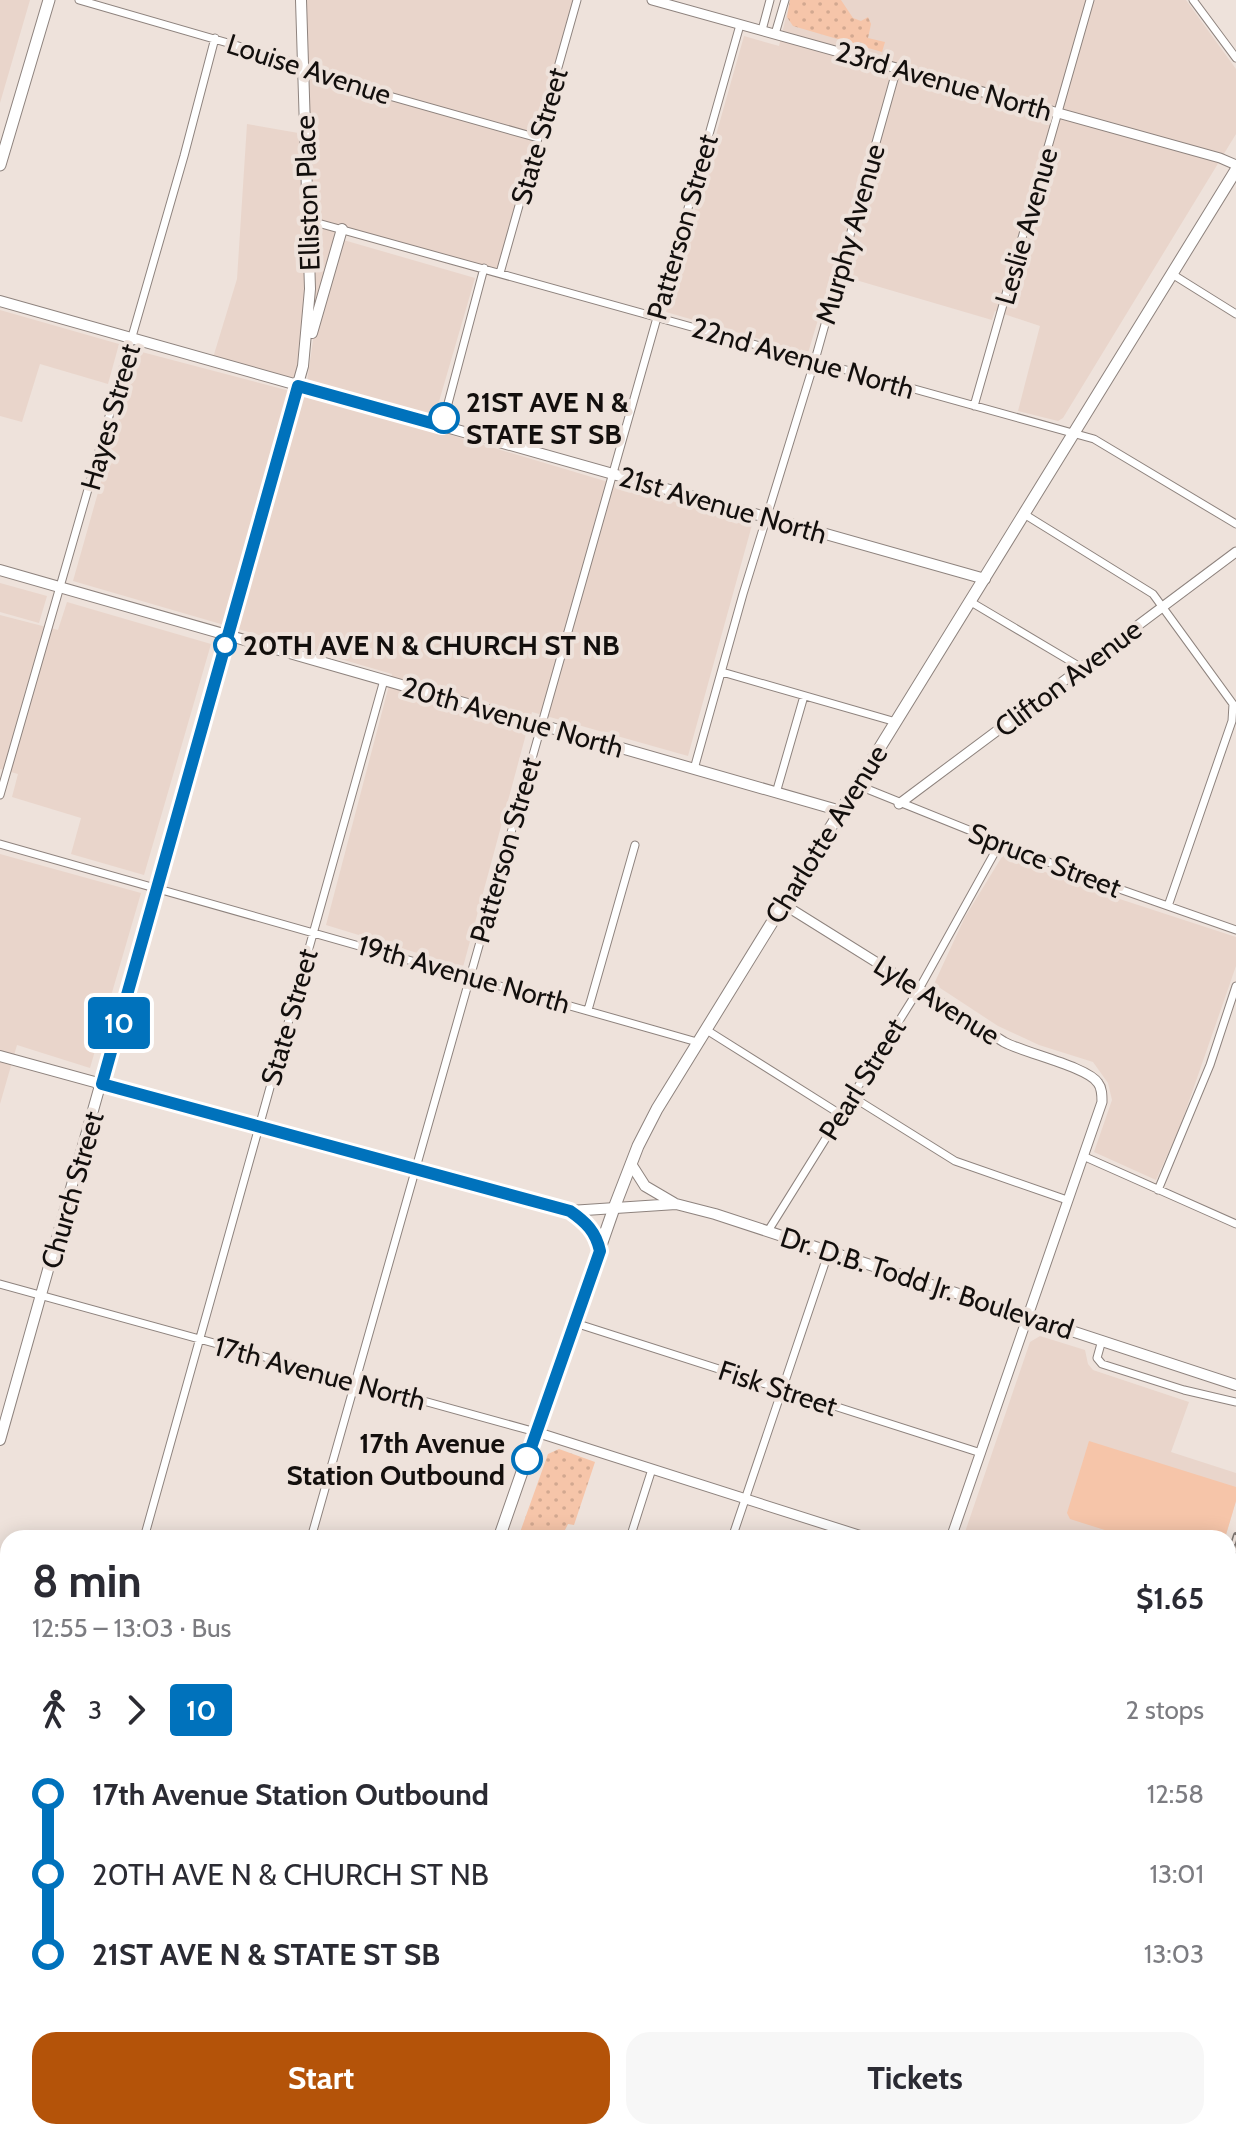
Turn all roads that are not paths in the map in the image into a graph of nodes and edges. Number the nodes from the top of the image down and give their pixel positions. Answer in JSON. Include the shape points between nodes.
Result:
{"nodes":[{"id":1,"x":49,"y":0,"type":"edge"},
{"id":2,"x":79,"y":0,"type":"edge"},
{"id":3,"x":301,"y":0,"type":"edge"},
{"id":4,"x":577,"y":0,"type":"edge"},
{"id":5,"x":652,"y":0,"type":"edge"},
{"id":6,"x":770,"y":0,"type":"edge"},
{"id":7,"x":785,"y":0,"type":"edge"},
{"id":8,"x":1090,"y":0,"type":"edge"},
{"id":9,"x":1193,"y":0,"type":"edge"},
{"id":10,"x":740,"y":25,"type":"junction"},
{"id":11,"x":762,"y":30,"type":"junction"},
{"id":12,"x":775,"y":34,"type":"junction"},
{"id":13,"x":215,"y":38,"type":"junction"},
{"id":14,"x":1236,"y":58,"type":"edge"},
{"id":15,"x":897,"y":68,"type":"junction"},
{"id":16,"x":303,"y":69,"type":"junction"},
{"id":17,"x":1058,"y":112,"type":"junction"},
{"id":18,"x":538,"y":138,"type":"junction"},
{"id":19,"x":0,"y":165,"type":"edge"},
{"id":20,"x":1236,"y":168,"type":"edge"},
{"id":21,"x":307,"y":220,"type":"junction"},
{"id":22,"x":342,"y":229,"type":"junction"},
{"id":23,"x":484,"y":268,"type":"junction"},
{"id":24,"x":500,"y":273,"type":"junction"},
{"id":25,"x":1172,"y":274,"type":"junction"},
{"id":26,"x":0,"y":301,"type":"edge"},
{"id":27,"x":1236,"y":314,"type":"edge"},
{"id":28,"x":656,"y":316,"type":"junction"},
{"id":29,"x":132,"y":339,"type":"junction"},
{"id":30,"x":815,"y":360,"type":"junction"},
{"id":31,"x":303,"y":366,"type":"junction"},
{"id":32,"x":298,"y":386,"type":"junction"},
{"id":33,"x":974,"y":406,"type":"junction"},
{"id":34,"x":442,"y":426,"type":"junction"},
{"id":35,"x":1073,"y":434,"type":"junction"},
{"id":36,"x":612,"y":474,"type":"junction"},
{"id":37,"x":1024,"y":514,"type":"junction"},
{"id":38,"x":768,"y":517,"type":"junction"},
{"id":39,"x":1236,"y":524,"type":"edge"},
{"id":40,"x":1236,"y":552,"type":"edge"},
{"id":41,"x":0,"y":570,"type":"edge"},
{"id":42,"x":985,"y":579,"type":"junction"},
{"id":43,"x":59,"y":587,"type":"junction"},
{"id":44,"x":971,"y":602,"type":"junction"},
{"id":45,"x":1163,"y":608,"type":"junction"},
{"id":46,"x":228,"y":636,"type":"junction"},
{"id":47,"x":1082,"y":668,"type":"junction"},
{"id":48,"x":722,"y":672,"type":"junction"},
{"id":49,"x":384,"y":680,"type":"junction"},
{"id":50,"x":804,"y":696,"type":"junction"},
{"id":51,"x":896,"y":722,"type":"junction"},
{"id":52,"x":541,"y":725,"type":"junction"},
{"id":53,"x":694,"y":769,"type":"junction"},
{"id":54,"x":857,"y":785,"type":"junction"},
{"id":55,"x":776,"y":793,"type":"junction"},
{"id":56,"x":0,"y":795,"type":"edge"},
{"id":57,"x":899,"y":804,"type":"junction"},
{"id":58,"x":841,"y":811,"type":"junction"},
{"id":59,"x":1000,"y":843,"type":"junction"},
{"id":60,"x":0,"y":844,"type":"edge"},
{"id":61,"x":635,"y":845,"type":"dead end"},
{"id":62,"x":157,"y":888,"type":"junction"},
{"id":63,"x":783,"y":904,"type":"junction"},
{"id":64,"x":1168,"y":906,"type":"junction"},
{"id":65,"x":1236,"y":930,"type":"edge"},
{"id":66,"x":313,"y":931,"type":"junction"},
{"id":67,"x":469,"y":977,"type":"junction"},
{"id":68,"x":1236,"y":986,"type":"edge"},
{"id":69,"x":919,"y":989,"type":"junction"},
{"id":70,"x":588,"y":1010,"type":"junction"},
{"id":71,"x":705,"y":1029,"type":"junction"},
{"id":72,"x":697,"y":1042,"type":"junction"},
{"id":73,"x":0,"y":1056,"type":"edge"},
{"id":74,"x":102,"y":1084,"type":"junction"},
{"id":75,"x":851,"y":1096,"type":"junction"},
{"id":76,"x":840,"y":1114,"type":"junction"},
{"id":77,"x":259,"y":1126,"type":"junction"},
{"id":78,"x":1083,"y":1156,"type":"junction"},
{"id":79,"x":631,"y":1164,"type":"junction"},
{"id":80,"x":415,"y":1169,"type":"junction"},
{"id":81,"x":1158,"y":1190,"type":"junction"},
{"id":82,"x":1067,"y":1200,"type":"junction"},
{"id":83,"x":676,"y":1204,"type":"junction"},
{"id":84,"x":614,"y":1208,"type":"junction"},
{"id":85,"x":570,"y":1211,"type":"junction"},
{"id":86,"x":1236,"y":1224,"type":"edge"},
{"id":87,"x":768,"y":1231,"type":"junction"},
{"id":88,"x":600,"y":1251,"type":"junction"},
{"id":89,"x":829,"y":1251,"type":"junction"},
{"id":90,"x":0,"y":1284,"type":"edge"},
{"id":91,"x":42,"y":1296,"type":"junction"},
{"id":92,"x":1029,"y":1315,"type":"junction"},
{"id":93,"x":575,"y":1323,"type":"junction"},
{"id":94,"x":199,"y":1340,"type":"junction"},
{"id":95,"x":1102,"y":1340,"type":"junction"},
{"id":96,"x":355,"y":1383,"type":"junction"},
{"id":97,"x":1236,"y":1385,"type":"edge"},
{"id":98,"x":783,"y":1390,"type":"junction"},
{"id":99,"x":1236,"y":1402,"type":"edge"},
{"id":100,"x":536,"y":1432,"type":"junction"},
{"id":101,"x":0,"y":1440,"type":"edge"},
{"id":102,"x":981,"y":1453,"type":"junction"},
{"id":103,"x":652,"y":1469,"type":"junction"},
{"id":104,"x":745,"y":1498,"type":"junction"},
{"id":105,"x":146,"y":1530,"type":"edge"},
{"id":106,"x":313,"y":1530,"type":"edge"},
{"id":107,"x":502,"y":1530,"type":"edge"},
{"id":108,"x":633,"y":1530,"type":"edge"},
{"id":109,"x":735,"y":1530,"type":"edge"},
{"id":110,"x":843,"y":1530,"type":"edge"},
{"id":111,"x":954,"y":1530,"type":"edge"}],
"edges":[{"from":1,"to":19,"type":"main road"},
{"from":2,"to":13,"type":"street","name":"Louise Avenue"},
{"from":3,"to":16,"type":"main road","name":"Elliston Place"},
{"from":4,"to":18,"type":"street","name":"State Street"},
{"from":5,"to":10,"type":"street","name":"23rd Avenue North"},
{"from":6,"to":11,"type":"street"},
{"from":7,"to":12,"type":"street"},
{"from":8,"to":17,"type":"street","name":"Leslie Avenue"},
{"from":9,"to":14,"type":"street"},
{"from":10,"to":11,"type":"street","name":"23rd Avenue North"},
{"from":10,"to":28,"type":"street","name":"Patterson Street"},
{"from":11,"to":12,"type":"street","name":"23rd Avenue North"},
{"from":12,"to":15,"type":"street","name":"23rd Avenue North"},
{"from":13,"to":16,"type":"street","name":"Louise Avenue"},
{"from":13,"to":29,"type":"street","name":"Hayes Street"},
{"from":15,"to":17,"type":"street","name":"23rd Avenue North"},
{"from":15,"to":30,"type":"street","name":"Murphy Avenue"},
{"from":16,"to":18,"type":"street","name":"Louise Avenue"},
{"from":16,"to":21,"type":"main road","name":"Elliston Place"},
{"from":17,"to":20,"type":"street","name":"23rd Avenue North","via":[[1220,158]]},
{"from":17,"to":33,"type":"street","name":"Leslie Avenue"},
{"from":18,"to":24,"type":"street","name":"State Street"},
{"from":20,"to":25,"type":"main road","name":"Charlotte Avenue"},
{"from":21,"to":22,"type":"street","name":"22nd Avenue North"},
{"from":21,"to":31,"type":"main road","name":"Elliston Place","via":[[310,289]]},
{"from":22,"to":23,"type":"street","name":"22nd Avenue North"},
{"from":22,"to":31,"type":"main road"},
{"from":23,"to":24,"type":"street","name":"22nd Avenue North"},
{"from":23,"to":34,"type":"street"},
{"from":24,"to":28,"type":"street","name":"22nd Avenue North"},
{"from":25,"to":27,"type":"street"},
{"from":25,"to":35,"type":"main road","name":"Charlotte Avenue"},
{"from":26,"to":29,"type":"main road","name":"21st Avenue North"},
{"from":28,"to":30,"type":"street","name":"22nd Avenue North"},
{"from":28,"to":36,"type":"street","name":"Patterson Street"},
{"from":29,"to":32,"type":"main road","name":"21st Avenue North"},
{"from":29,"to":43,"type":"street","name":"Hayes Street"},
{"from":30,"to":33,"type":"street","name":"22nd Avenue North"},
{"from":30,"to":38,"type":"street","name":"Murphy Avenue"},
{"from":31,"to":32,"type":"main road","name":"Elliston Place"},
{"from":32,"to":34,"type":"main road","name":"21st Avenue North"},
{"from":32,"to":46,"type":"main road","name":"Church Street"},
{"from":33,"to":35,"type":"street","name":"22nd Avenue North"},
{"from":34,"to":36,"type":"main road","name":"21st Avenue North"},
{"from":35,"to":37,"type":"main road","name":"Charlotte Avenue"},
{"from":35,"to":39,"type":"street","name":"22nd Avenue North","via":[[1094,439]]},
{"from":36,"to":38,"type":"main road","name":"21st Avenue North"},
{"from":36,"to":52,"type":"street","name":"Patterson Street"},
{"from":37,"to":42,"type":"main road","name":"Charlotte Avenue"},
{"from":37,"to":45,"type":"street","via":[[1150,592]]},
{"from":38,"to":42,"type":"main road","name":"21st Avenue North"},
{"from":38,"to":48,"type":"street","name":"Murphy Avenue"},
{"from":40,"to":45,"type":"street","name":"Clifton Avenue"},
{"from":41,"to":43,"type":"main road","name":"20th Avenue North"},
{"from":42,"to":44,"type":"main road","name":"Charlotte Avenue"},
{"from":43,"to":46,"type":"main road","name":"20th Avenue North"},
{"from":43,"to":56,"type":"street","name":"Hayes Street"},
{"from":44,"to":47,"type":"street"},
{"from":44,"to":51,"type":"main road","name":"Charlotte Avenue"},
{"from":45,"to":47,"type":"street","name":"Clifton Avenue"},
{"from":45,"to":64,"type":"street","via":[[1234,710]]},
{"from":46,"to":49,"type":"main road","name":"20th Avenue North"},
{"from":46,"to":62,"type":"main road","name":"Church Street"},
{"from":47,"to":57,"type":"street","name":"Clifton Avenue"},
{"from":48,"to":50,"type":"street"},
{"from":48,"to":53,"type":"street","name":"Murphy Avenue"},
{"from":49,"to":52,"type":"main road","name":"20th Avenue North"},
{"from":49,"to":66,"type":"street","name":"State Street"},
{"from":50,"to":51,"type":"street"},
{"from":50,"to":55,"type":"street"},
{"from":51,"to":54,"type":"main road","name":"Charlotte Avenue"},
{"from":52,"to":53,"type":"main road","name":"20th Avenue North"},
{"from":52,"to":67,"type":"street","name":"Patterson Street"},
{"from":53,"to":55,"type":"main road","name":"20th Avenue North"},
{"from":54,"to":57,"type":"street","name":"Spruce Street"},
{"from":54,"to":58,"type":"main road","name":"Charlotte Avenue"},
{"from":55,"to":58,"type":"main road","name":"20th Avenue North"},
{"from":57,"to":59,"type":"street","name":"Spruce Street"},
{"from":58,"to":63,"type":"main road","name":"Charlotte Avenue"},
{"from":59,"to":64,"type":"street","name":"Spruce Street"},
{"from":59,"to":69,"type":"street","name":"Pearl Street"},
{"from":60,"to":62,"type":"street","name":"19th Avenue North"},
{"from":61,"to":70,"type":"street"},
{"from":62,"to":66,"type":"street","name":"19th Avenue North"},
{"from":62,"to":74,"type":"main road","name":"Church Street"},
{"from":63,"to":69,"type":"street","name":"Lyle Avenue"},
{"from":63,"to":71,"type":"main road","name":"Charlotte Avenue"},
{"from":64,"to":65,"type":"street","name":"Spruce Street"},
{"from":66,"to":67,"type":"street","name":"19th Avenue North"},
{"from":66,"to":77,"type":"street","name":"State Street"},
{"from":67,"to":70,"type":"street","name":"19th Avenue North"},
{"from":67,"to":80,"type":"street","name":"Patterson Street"},
{"from":68,"to":81,"type":"street"},
{"from":69,"to":75,"type":"street","name":"Pearl Street"},
{"from":69,"to":78,"type":"street","name":"Lyle Avenue","via":[[1022,1052],[1098,1081],[1102,1102]]},
{"from":70,"to":72,"type":"street","name":"19th Avenue North"},
{"from":71,"to":72,"type":"main road","name":"Charlotte Avenue"},
{"from":71,"to":76,"type":"street"},
{"from":72,"to":79,"type":"main road","name":"Charlotte Avenue"},
{"from":73,"to":74,"type":"main road"},
{"from":74,"to":77,"type":"main road"},
{"from":74,"to":91,"type":"main road","name":"Church Street"},
{"from":75,"to":76,"type":"street","name":"Pearl Street"},
{"from":75,"to":82,"type":"street","via":[[955,1161]]},
{"from":76,"to":87,"type":"street","name":"Pearl Street"},
{"from":77,"to":80,"type":"main road"},
{"from":77,"to":94,"type":"street","name":"State Street"},
{"from":78,"to":81,"type":"street"},
{"from":78,"to":82,"type":"street"},
{"from":79,"to":83,"type":"main road","via":[[645,1186]]},
{"from":79,"to":84,"type":"main road","name":"Charlotte Avenue"},
{"from":80,"to":85,"type":"main road"},
{"from":80,"to":96,"type":"street","name":"Patterson Street"},
{"from":81,"to":86,"type":"street"},
{"from":82,"to":92,"type":"street"},
{"from":83,"to":84,"type":"main road","name":"Dr. D.B. Todd Jr. Boulevard"},
{"from":83,"to":87,"type":"main road","name":"Dr. D.B. Todd Jr. Boulevard"},
{"from":84,"to":85,"type":"main road","name":"Dr. D.B. Todd Jr. Boulevard"},
{"from":84,"to":88,"type":"main road","name":"Charlotte Avenue"},
{"from":85,"to":88,"type":"main road","via":[[591,1229]]},
{"from":87,"to":89,"type":"main road","name":"Dr. D.B. Todd Jr. Boulevard"},
{"from":88,"to":93,"type":"main road","name":"Charlotte Avenue"},
{"from":89,"to":92,"type":"main road","name":"Dr. D.B. Todd Jr. Boulevard"},
{"from":89,"to":98,"type":"street"},
{"from":90,"to":91,"type":"street","name":"17th Avenue North"},
{"from":91,"to":94,"type":"street","name":"17th Avenue North"},
{"from":91,"to":101,"type":"main road","name":"Church Street"},
{"from":92,"to":95,"type":"main road","name":"Dr. D.B. Todd Jr. Boulevard"},
{"from":92,"to":102,"type":"street"},
{"from":93,"to":98,"type":"street","name":"Fisk Street"},
{"from":93,"to":100,"type":"main road","name":"Charlotte Avenue"},
{"from":94,"to":96,"type":"street","name":"17th Avenue North"},
{"from":94,"to":105,"type":"street","name":"State Street"},
{"from":95,"to":97,"type":"main road","name":"Dr. D.B. Todd Jr. Boulevard"},
{"from":95,"to":99,"type":"street","via":[[1097,1358],[1102,1364]]},
{"from":96,"to":100,"type":"street","name":"17th Avenue North"},
{"from":96,"to":106,"type":"street","name":"Patterson Street"},
{"from":98,"to":102,"type":"street","name":"Fisk Street"},
{"from":98,"to":104,"type":"street"},
{"from":100,"to":103,"type":"street","name":"17th Avenue North"},
{"from":100,"to":107,"type":"main road","name":"Charlotte Avenue"},
{"from":102,"to":111,"type":"street"},
{"from":103,"to":104,"type":"street","name":"17th Avenue North"},
{"from":103,"to":108,"type":"street"},
{"from":104,"to":109,"type":"street"},
{"from":104,"to":110,"type":"street","name":"17th Avenue North"}]}
